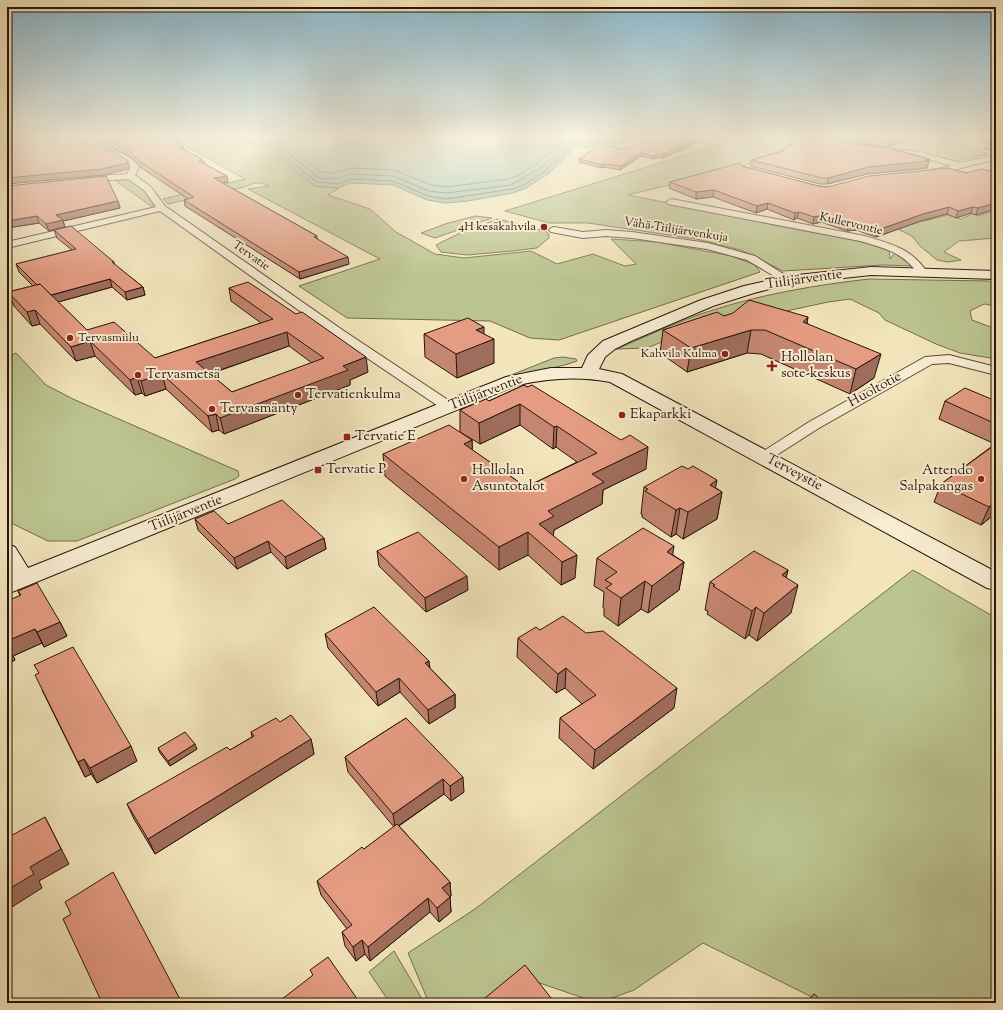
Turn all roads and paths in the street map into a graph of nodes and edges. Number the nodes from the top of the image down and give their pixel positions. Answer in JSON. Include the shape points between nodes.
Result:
{"nodes":[{"id":1,"x":141,"y":184,"type":"edge"},
{"id":2,"x":671,"y":202,"type":"dead end"},
{"id":3,"x":162,"y":208,"type":"junction"},
{"id":4,"x":554,"y":230,"type":"dead end"},
{"id":5,"x":7,"y":244,"type":"edge"},
{"id":6,"x":922,"y":272,"type":"junction"},
{"id":7,"x":996,"y":275,"type":"edge"},
{"id":8,"x":788,"y":280,"type":"junction"},
{"id":9,"x":996,"y":371,"type":"edge"},
{"id":10,"x":589,"y":372,"type":"junction"},
{"id":11,"x":449,"y":407,"type":"junction"},
{"id":12,"x":764,"y":457,"type":"junction"},
{"id":13,"x":7,"y":552,"type":"edge"},
{"id":14,"x":996,"y":582,"type":"edge"},
{"id":15,"x":15,"y":583,"type":"edge"}],
"edges":[{"from":1,"to":3,"type":"street","name":"Tervatie"},
{"from":2,"to":6,"type":"street","name":"Kullervontie","via":[[861,238],[907,254]]},
{"from":3,"to":5,"type":"street"},
{"from":3,"to":11,"type":"street","name":"Tervatie"},
{"from":4,"to":8,"type":"street","name":"Vähä-Tiilijärvenkuja","via":[[583,235],[632,235],[708,246],[751,258]]},
{"from":6,"to":7,"type":"main road","name":"Tiilijärventie"},
{"from":6,"to":8,"type":"main road","name":"Tiilijärventie","via":[[871,271]]},
{"from":8,"to":10,"type":"main road","name":"Tiilijärventie","via":[[707,303],[625,337],[599,353]]},
{"from":9,"to":12,"type":"street","name":"Huoltotie","via":[[949,359],[929,360],[814,425]]},
{"from":10,"to":11,"type":"main road","name":"Tiilijärventie","via":[[556,372],[525,377]]},
{"from":10,"to":12,"type":"main road","name":"Terveystie","via":[[616,378]]},
{"from":11,"to":15,"type":"main road","name":"Tiilijärventie"},
{"from":12,"to":14,"type":"main road","name":"Terveystie"},
{"from":13,"to":15,"type":"main road"}]}
